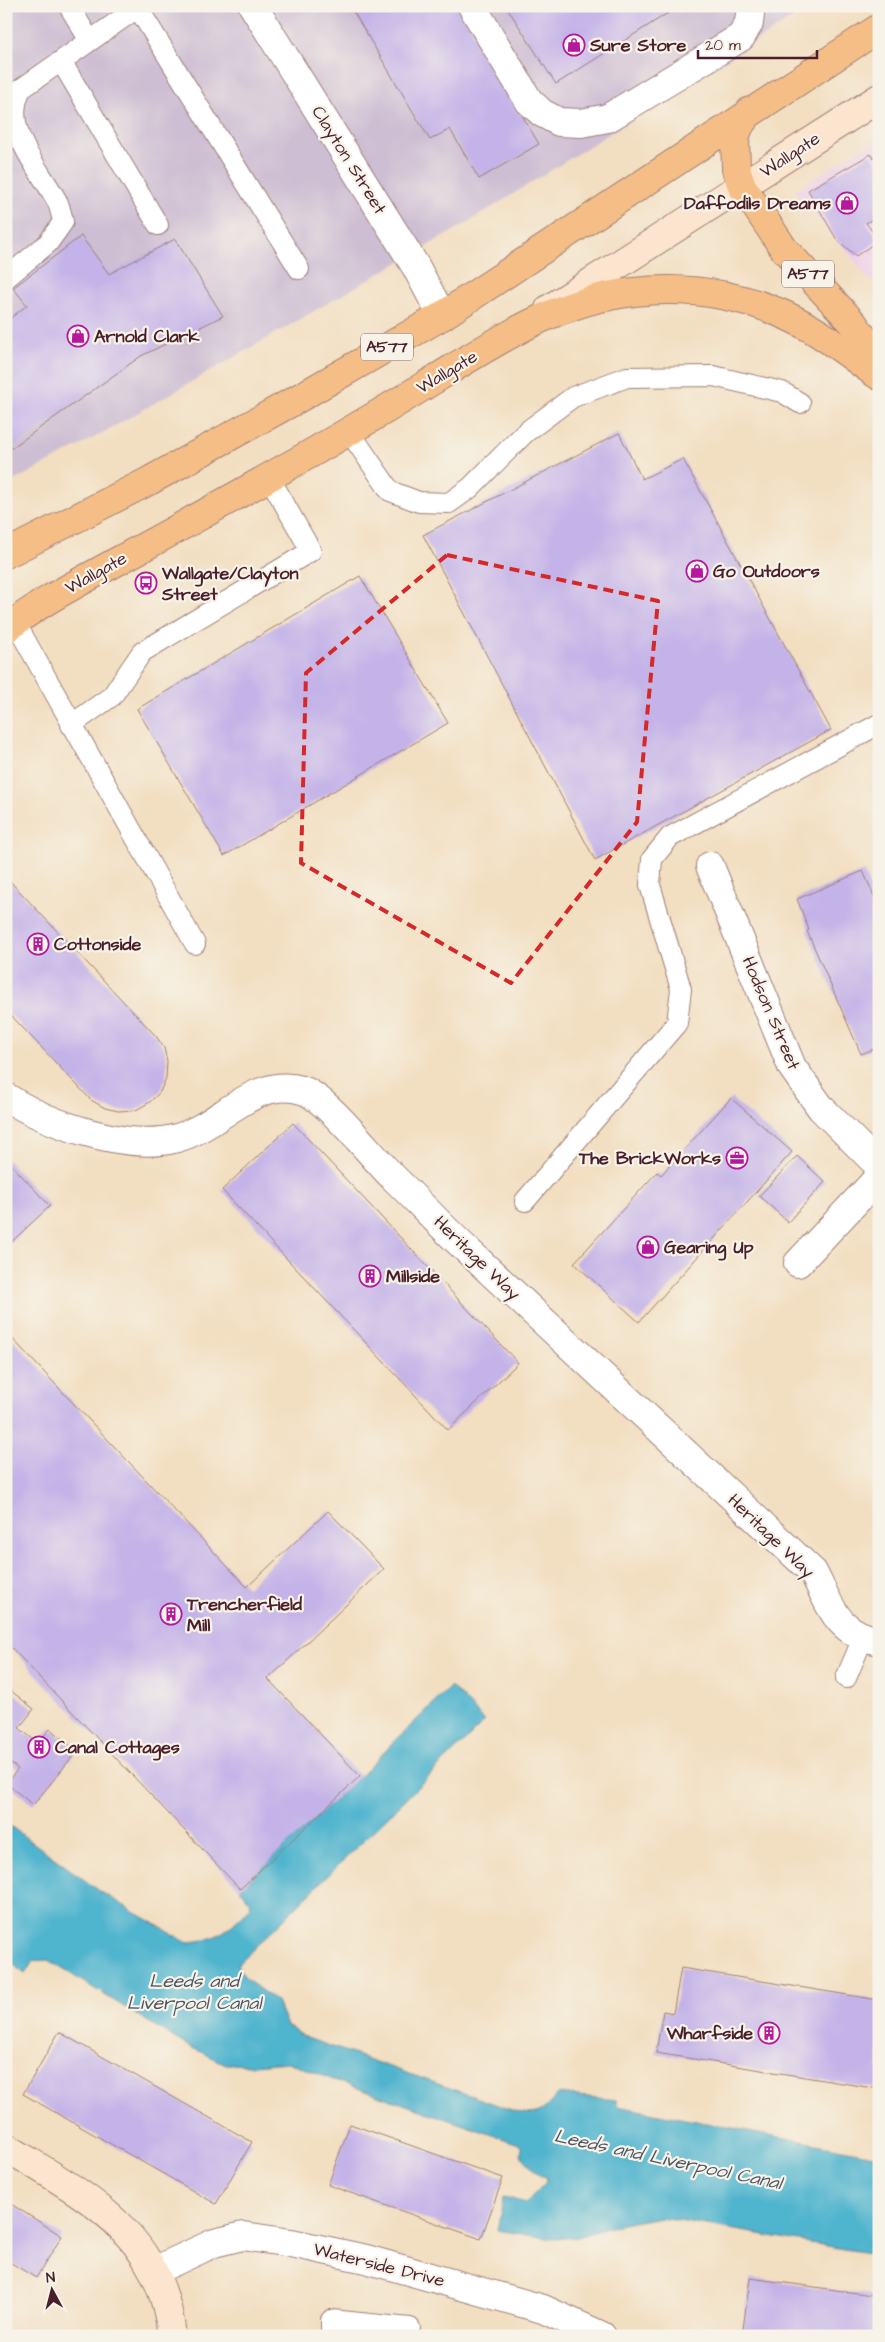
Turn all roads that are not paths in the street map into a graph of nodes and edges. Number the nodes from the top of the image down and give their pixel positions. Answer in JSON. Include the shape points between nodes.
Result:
{"nodes":[{"id":1,"x":69,"y":6,"type":"edge"},
{"id":2,"x":253,"y":6,"type":"edge"},
{"id":3,"x":472,"y":6,"type":"edge"},
{"id":4,"x":751,"y":6,"type":"edge"},
{"id":5,"x":139,"y":7,"type":"edge"},
{"id":6,"x":879,"y":28,"type":"edge"},
{"id":7,"x":90,"y":41,"type":"junction"},
{"id":8,"x":62,"y":61,"type":"junction"},
{"id":9,"x":879,"y":98,"type":"edge"},
{"id":10,"x":9,"y":99,"type":"edge"},
{"id":11,"x":751,"y":111,"type":"junction"},
{"id":12,"x":742,"y":186,"type":"junction"},
{"id":13,"x":158,"y":225,"type":"dead end"},
{"id":14,"x":299,"y":268,"type":"dead end"},
{"id":15,"x":6,"y":278,"type":"edge"},
{"id":16,"x":442,"y":316,"type":"junction"},
{"id":17,"x":523,"y":326,"type":"junction"},
{"id":18,"x":879,"y":358,"type":"edge"},
{"id":19,"x":879,"y":376,"type":"edge"},
{"id":20,"x":800,"y":403,"type":"dead end"},
{"id":21,"x":349,"y":431,"type":"junction"},
{"id":22,"x":269,"y":477,"type":"junction"},
{"id":23,"x":6,"y":554,"type":"edge"},
{"id":24,"x":11,"y":626,"type":"edge"},
{"id":25,"x":879,"y":724,"type":"edge"},
{"id":26,"x":71,"y":725,"type":"junction"},
{"id":27,"x":710,"y":866,"type":"dead end"},
{"id":28,"x":194,"y":944,"type":"dead end"},
{"id":29,"x":6,"y":1097,"type":"edge"},
{"id":30,"x":879,"y":1166,"type":"edge"},
{"id":31,"x":879,"y":1177,"type":"edge"},
{"id":32,"x":525,"y":1201,"type":"dead end"},
{"id":33,"x":798,"y":1263,"type":"dead end"},
{"id":34,"x":871,"y":1640,"type":"edge"},
{"id":35,"x":846,"y":1678,"type":"dead end"},
{"id":36,"x":6,"y":2147,"type":"edge"},
{"id":37,"x":154,"y":2271,"type":"junction"},
{"id":38,"x":410,"y":2328,"type":"dead end"},
{"id":39,"x":172,"y":2336,"type":"edge"},
{"id":40,"x":331,"y":2336,"type":"edge"},
{"id":41,"x":602,"y":2336,"type":"edge"}],
"edges":[{"from":1,"to":7,"type":"lane"},
{"from":2,"to":16,"type":"street","name":"Clayton Street","via":[[416,267]]},
{"from":3,"to":4,"type":"street","via":[[529,101],[559,122],[581,123],[608,118],[741,37],[749,23]]},
{"from":5,"to":7,"type":"lane"},
{"from":5,"to":14,"type":"lane"},
{"from":6,"to":11,"type":"highway","number":"A577"},
{"from":7,"to":8,"type":"lane"},
{"from":8,"to":10,"type":"lane"},
{"from":8,"to":13,"type":"lane"},
{"from":9,"to":12,"type":"street","name":"Wallgate"},
{"from":10,"to":15,"type":"lane","via":[[14,137],[58,204],[63,222],[48,242]]},
{"from":11,"to":12,"type":"highway","number":"A577","via":[[735,138],[736,169]]},
{"from":11,"to":16,"type":"highway","number":"A577"},
{"from":12,"to":17,"type":"street","name":"Wallgate"},
{"from":12,"to":18,"type":"highway","number":"A577","via":[[784,249],[854,324]]},
{"from":16,"to":23,"type":"highway","number":"A577","via":[[157,477]]},
{"from":17,"to":19,"type":"highway","number":"A577","via":[[560,309],[596,298],[662,290],[714,293],[765,306],[810,328]]},
{"from":17,"to":21,"type":"highway","name":"Wallgate","number":"A577"},
{"from":20,"to":21,"type":"lane","via":[[782,392],[713,376],[627,377],[573,397],[526,432],[470,488],[449,503],[419,502],[390,490]]},
{"from":21,"to":22,"type":"highway","name":"Wallgate","number":"A577"},
{"from":22,"to":24,"type":"highway","name":"Wallgate","number":"A577","via":[[62,592]]},
{"from":22,"to":26,"type":"lane","via":[[311,551],[142,652],[112,696]]},
{"from":24,"to":26,"type":"lane"},
{"from":25,"to":32,"type":"lane","via":[[670,836],[652,860],[650,885],[682,990],[677,1024]]},
{"from":26,"to":28,"type":"lane"},
{"from":27,"to":30,"type":"street","name":"Hodson Street","via":[[792,1067],[821,1108]]},
{"from":29,"to":34,"type":"street","name":"Heritage Way","via":[[22,1107],[102,1136],[146,1142],[177,1138],[204,1127],[260,1091],[282,1086],[305,1090],[324,1104],[465,1248],[813,1572],[840,1624]]},
{"from":31,"to":33,"type":"street"},
{"from":34,"to":35,"type":"lane"},
{"from":36,"to":37,"type":"street","via":[[95,2204],[120,2225],[141,2249]]},
{"from":37,"to":39,"type":"street","via":[[164,2297]]},
{"from":37,"to":41,"type":"street","name":"Waterside Drive","via":[[214,2243],[243,2236],[366,2259],[542,2309]]},
{"from":38,"to":40,"type":"lane","via":[[331,2320]]}]}
